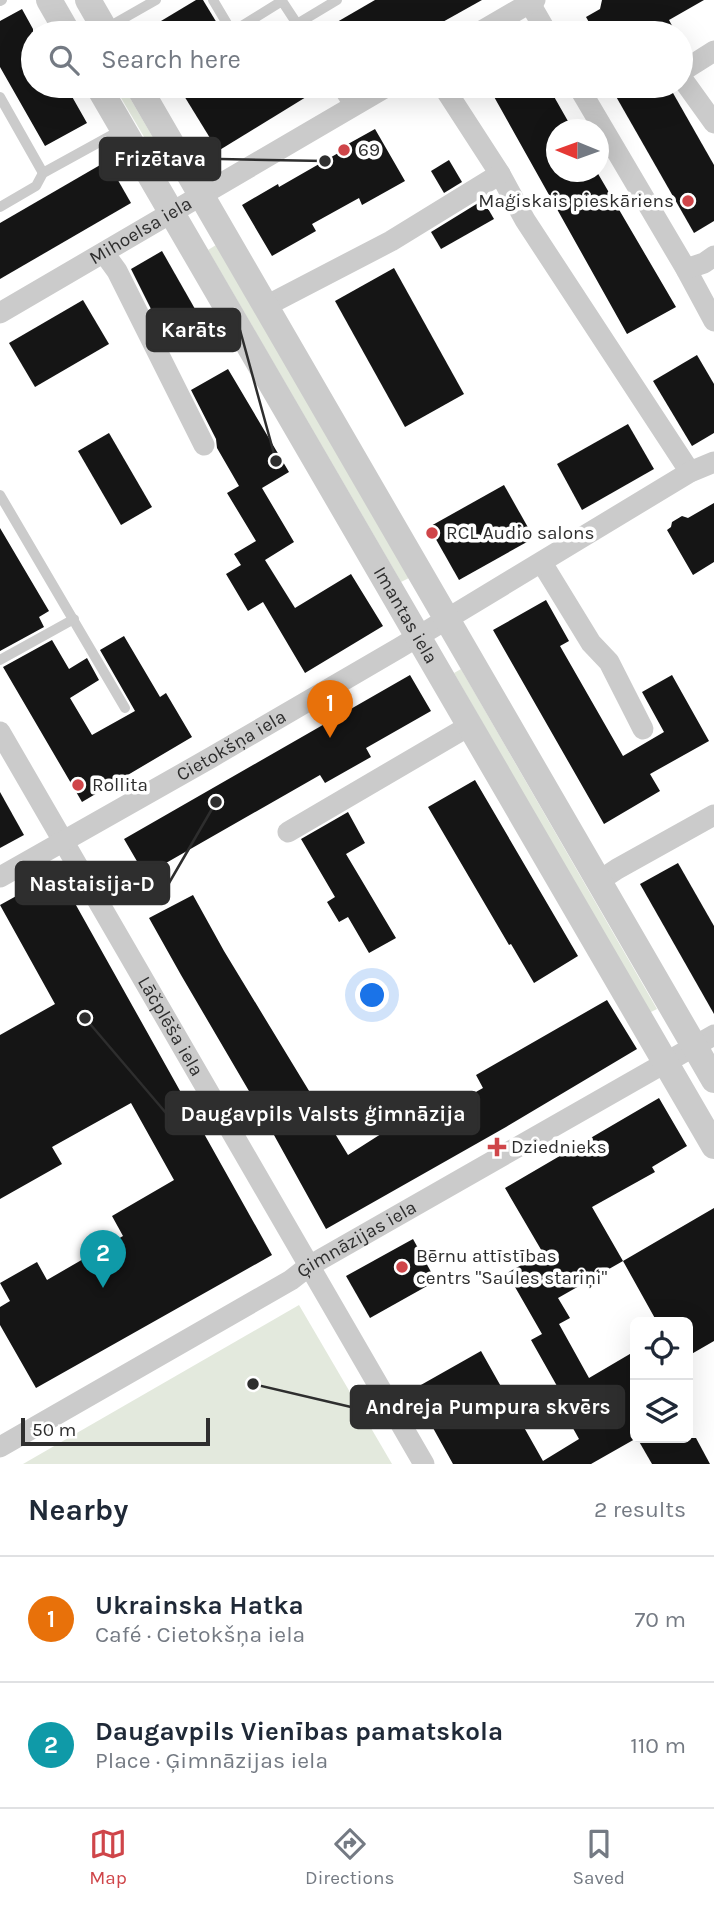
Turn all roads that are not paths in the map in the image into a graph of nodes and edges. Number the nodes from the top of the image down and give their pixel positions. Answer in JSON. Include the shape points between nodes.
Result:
{"nodes":[{"id":1,"x":48,"y":0,"type":"edge"},
{"id":2,"x":88,"y":0,"type":"edge"},
{"id":3,"x":156,"y":0,"type":"edge"},
{"id":4,"x":213,"y":0,"type":"edge"},
{"id":5,"x":337,"y":0,"type":"edge"},
{"id":6,"x":531,"y":1,"type":"edge"},
{"id":7,"x":61,"y":21,"type":"edge"},
{"id":8,"x":100,"y":21,"type":"edge"},
{"id":9,"x":122,"y":21,"type":"edge"},
{"id":10,"x":225,"y":21,"type":"edge"},
{"id":11,"x":250,"y":21,"type":"edge"},
{"id":12,"x":295,"y":21,"type":"edge"},
{"id":13,"x":309,"y":21,"type":"edge"},
{"id":14,"x":498,"y":21,"type":"edge"},
{"id":15,"x":541,"y":21,"type":"edge"},
{"id":16,"x":714,"y":51,"type":"edge"},
{"id":17,"x":693,"y":66,"type":"edge"},
{"id":18,"x":693,"y":92,"type":"edge"},
{"id":19,"x":0,"y":97,"type":"edge"},
{"id":20,"x":105,"y":98,"type":"edge"},
{"id":21,"x":145,"y":98,"type":"edge"},
{"id":22,"x":344,"y":98,"type":"edge"},
{"id":23,"x":367,"y":98,"type":"edge"},
{"id":24,"x":451,"y":98,"type":"edge"},
{"id":25,"x":585,"y":98,"type":"edge"},
{"id":26,"x":350,"y":108,"type":"junction"},
{"id":27,"x":714,"y":123,"type":"edge"},
{"id":28,"x":123,"y":129,"type":"junction"},
{"id":29,"x":43,"y":173,"type":"junction"},
{"id":30,"x":500,"y":174,"type":"junction"},
{"id":31,"x":201,"y":195,"type":"junction"},
{"id":32,"x":0,"y":207,"type":"edge"},
{"id":33,"x":172,"y":212,"type":"junction"},
{"id":34,"x":104,"y":253,"type":"junction"},
{"id":35,"x":714,"y":256,"type":"edge"},
{"id":36,"x":685,"y":269,"type":"junction"},
{"id":37,"x":266,"y":306,"type":"junction"},
{"id":38,"x":0,"y":313,"type":"edge"},
{"id":39,"x":714,"y":321,"type":"edge"},
{"id":40,"x":204,"y":444,"type":"dead end"},
{"id":41,"x":714,"y":462,"type":"edge"},
{"id":42,"x":690,"y":472,"type":"junction"},
{"id":43,"x":0,"y":495,"type":"edge"},
{"id":44,"x":542,"y":563,"type":"junction"},
{"id":45,"x":448,"y":619,"type":"junction"},
{"id":46,"x":74,"y":620,"type":"junction"},
{"id":47,"x":418,"y":637,"type":"junction"},
{"id":48,"x":0,"y":660,"type":"edge"},
{"id":49,"x":125,"y":708,"type":"dead end"},
{"id":50,"x":469,"y":726,"type":"junction"},
{"id":51,"x":643,"y":729,"type":"dead end"},
{"id":52,"x":0,"y":732,"type":"edge"},
{"id":53,"x":714,"y":815,"type":"edge"},
{"id":54,"x":288,"y":832,"type":"dead end"},
{"id":55,"x":63,"y":841,"type":"junction"},
{"id":56,"x":0,"y":877,"type":"edge"},
{"id":57,"x":599,"y":881,"type":"junction"},
{"id":58,"x":704,"y":1041,"type":"edge"},
{"id":59,"x":665,"y":1063,"type":"junction"},
{"id":60,"x":714,"y":1080,"type":"edge"},
{"id":61,"x":714,"y":1146,"type":"edge"},
{"id":62,"x":309,"y":1266,"type":"junction"},
{"id":63,"x":0,"y":1447,"type":"edge"},
{"id":64,"x":424,"y":1464,"type":"edge"}],
"edges":[{"from":1,"to":7,"type":"street"},
{"from":2,"to":8,"type":"street"},
{"from":3,"to":9,"type":"lane"},
{"from":4,"to":10,"type":"lane"},
{"from":5,"to":13,"type":"lane"},
{"from":6,"to":14,"type":"street"},
{"from":6,"to":15,"type":"street"},
{"from":11,"to":12,"type":"lane","via":[[282,1]]},
{"from":16,"to":17,"type":"street"},
{"from":18,"to":27,"type":"street"},
{"from":19,"to":29,"type":"lane"},
{"from":20,"to":28,"type":"street","name":"Imantas iela"},
{"from":21,"to":31,"type":"street","name":"Imantas iela"},
{"from":22,"to":26,"type":"lane"},
{"from":23,"to":26,"type":"street","name":"Mihoelsa iela"},
{"from":24,"to":30,"type":"street"},
{"from":25,"to":36,"type":"street"},
{"from":26,"to":31,"type":"street","name":"Mihoelsa iela"},
{"from":28,"to":29,"type":"lane"},
{"from":28,"to":33,"type":"street","name":"Imantas iela"},
{"from":29,"to":32,"type":"lane","via":[[36,186]]},
{"from":30,"to":37,"type":"street","via":[[391,241]]},
{"from":30,"to":42,"type":"street","via":[[525,220]]},
{"from":31,"to":33,"type":"street","name":"Mihoelsa iela"},
{"from":31,"to":37,"type":"street","name":"Imantas iela"},
{"from":33,"to":34,"type":"street","name":"Mihoelsa iela"},
{"from":33,"to":47,"type":"street","name":"Imantas iela"},
{"from":34,"to":38,"type":"street","name":"Mihoelsa iela"},
{"from":34,"to":40,"type":"street"},
{"from":35,"to":36,"type":"street"},
{"from":36,"to":39,"type":"street"},
{"from":37,"to":45,"type":"street","name":"Imantas iela"},
{"from":41,"to":42,"type":"street","name":"Cietokšņa iela"},
{"from":42,"to":44,"type":"street","name":"Cietokšņa iela"},
{"from":43,"to":46,"type":"lane"},
{"from":44,"to":45,"type":"street","name":"Cietokšņa iela"},
{"from":44,"to":51,"type":"street","via":[[591,643],[609,663]]},
{"from":45,"to":47,"type":"street","name":"Cietokšņa iela"},
{"from":45,"to":57,"type":"street","name":"Imantas iela"},
{"from":46,"to":48,"type":"lane"},
{"from":46,"to":49,"type":"lane"},
{"from":47,"to":50,"type":"street","name":"Imantas iela"},
{"from":47,"to":55,"type":"street","name":"Cietokšņa iela"},
{"from":50,"to":54,"type":"street"},
{"from":50,"to":59,"type":"street","name":"Imantas iela"},
{"from":52,"to":55,"type":"street","name":"Lāčplēša iela"},
{"from":53,"to":57,"type":"street"},
{"from":55,"to":56,"type":"street","name":"Cietokšņa iela"},
{"from":55,"to":62,"type":"street","name":"Lāčplēša iela"},
{"from":57,"to":58,"type":"street","name":"Imantas iela"},
{"from":58,"to":59,"type":"street","name":"Ģimnāzijas iela"},
{"from":58,"to":60,"type":"street","name":"Imantas iela"},
{"from":59,"to":61,"type":"street","name":"Imantas iela"},
{"from":59,"to":62,"type":"street","name":"Ģimnāzijas iela"},
{"from":62,"to":63,"type":"street","name":"Ģimnāzijas iela"},
{"from":62,"to":64,"type":"street","name":"Lāčplēša iela"}]}
